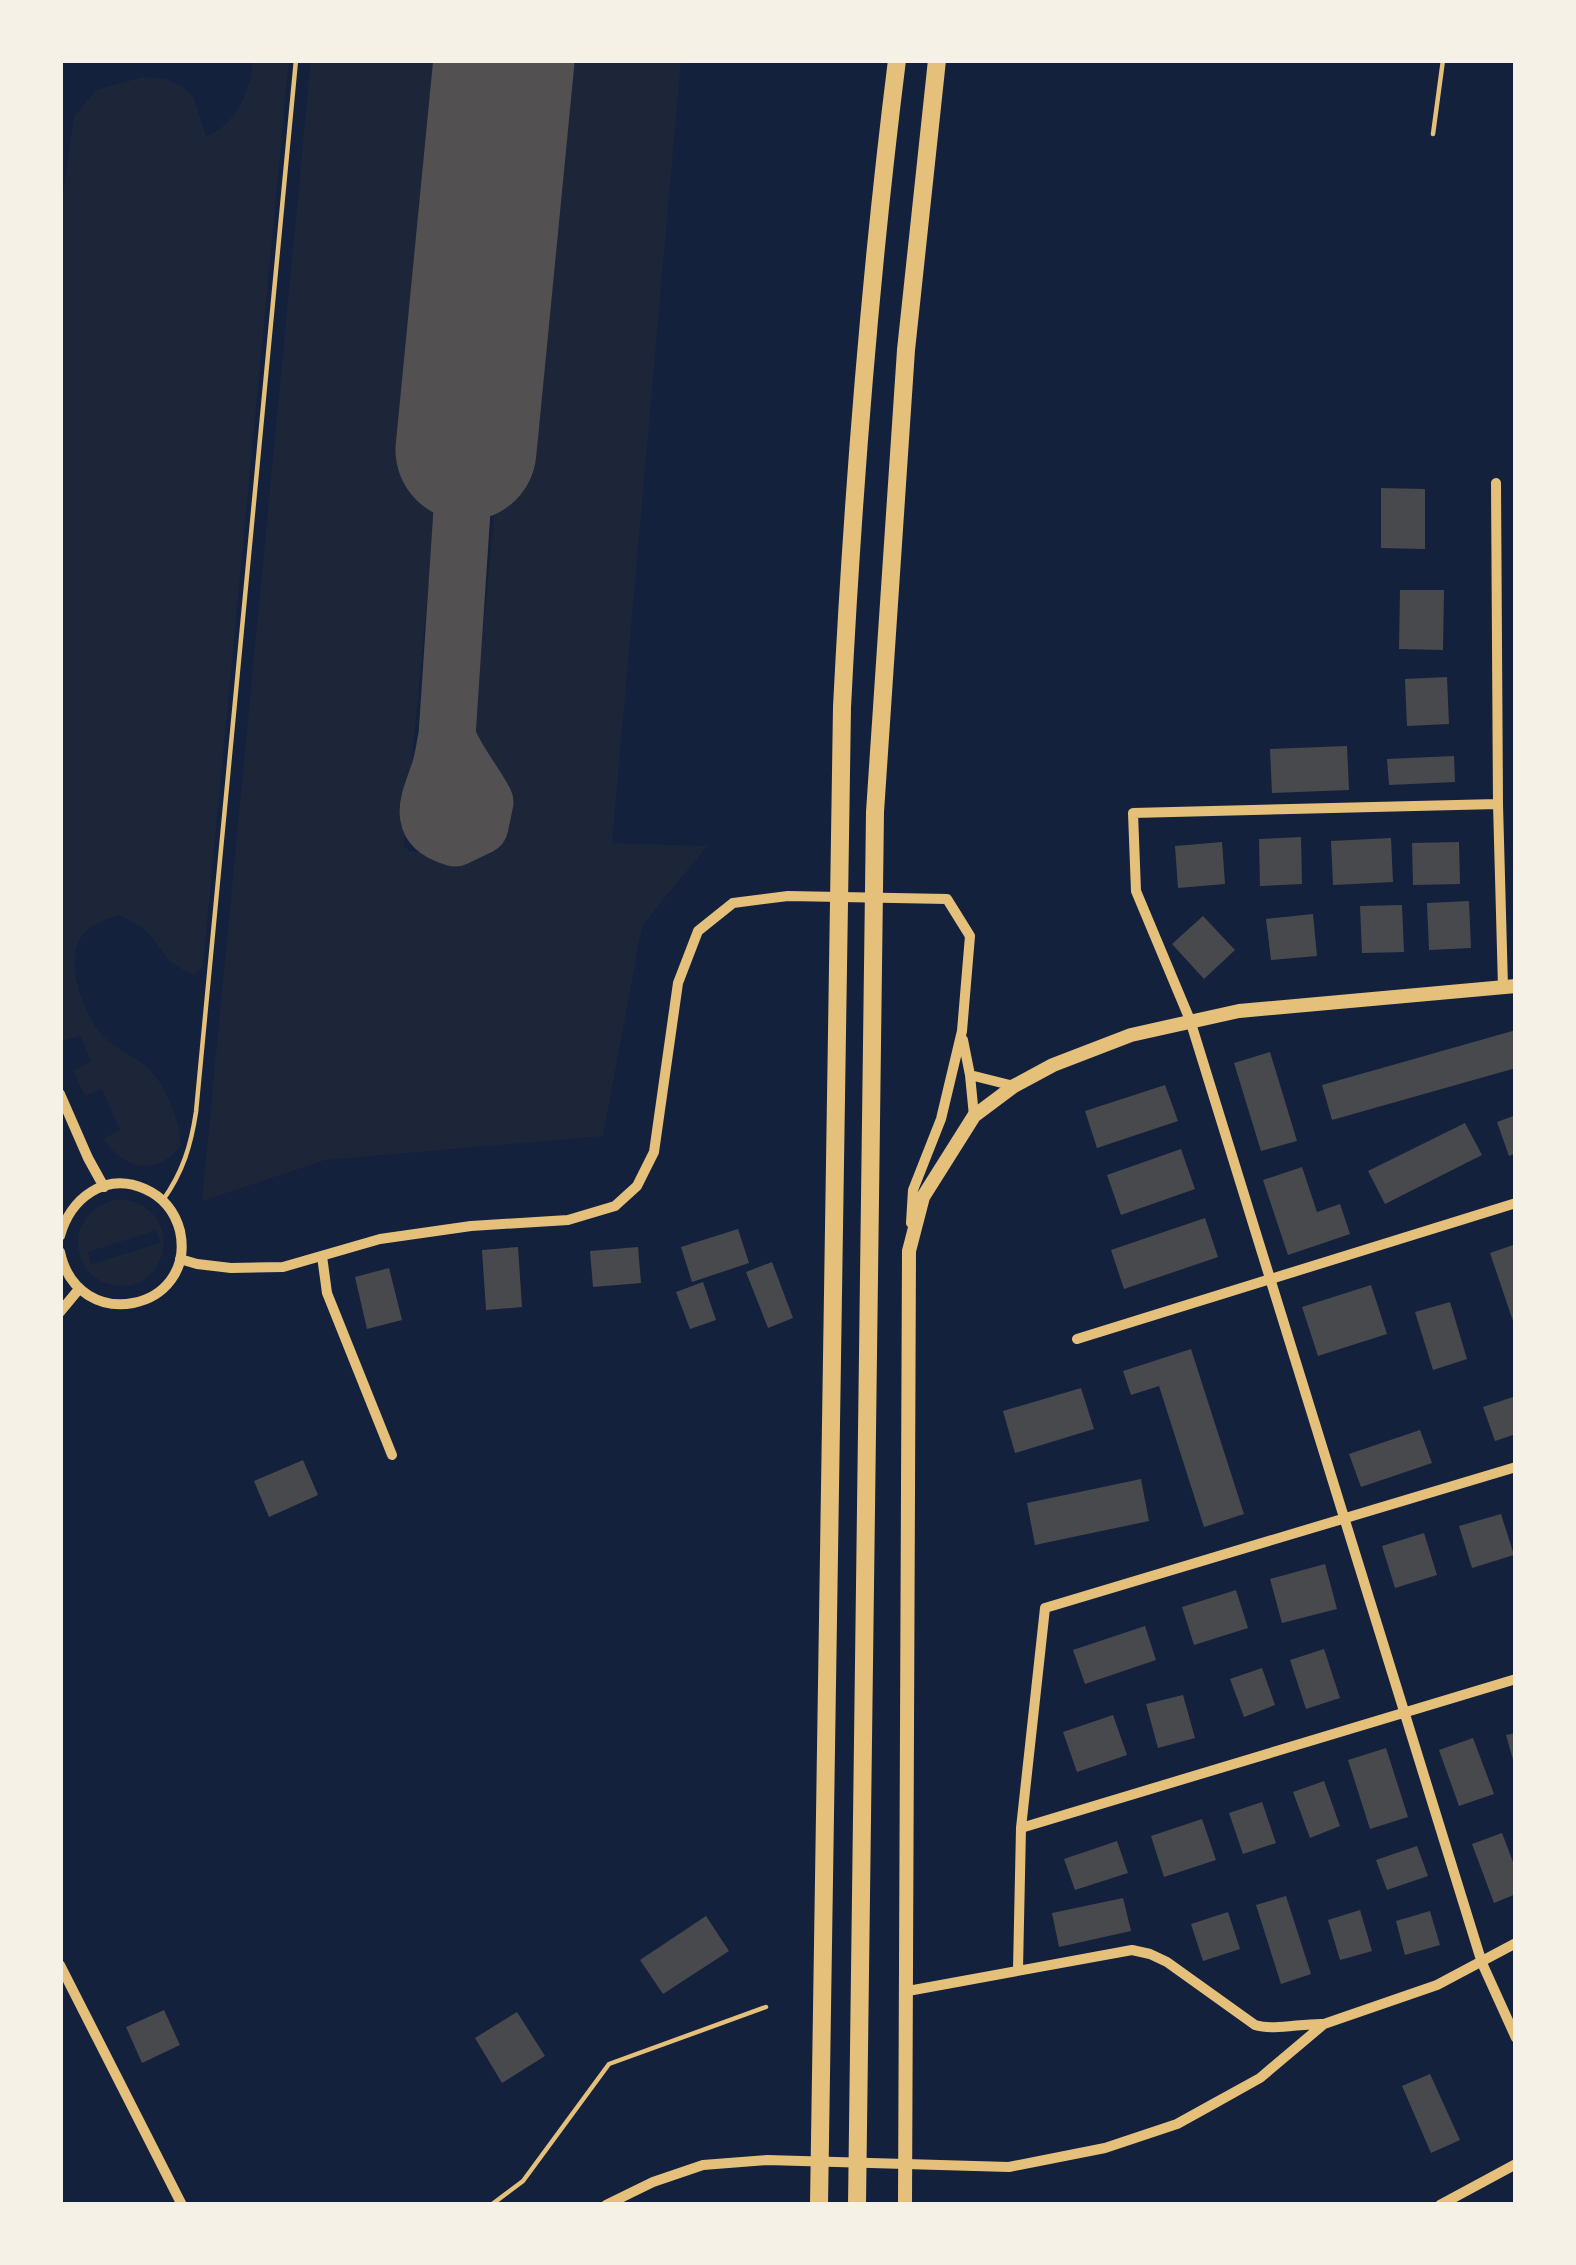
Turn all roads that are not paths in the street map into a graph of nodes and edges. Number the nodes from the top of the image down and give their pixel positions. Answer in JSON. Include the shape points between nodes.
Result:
{"nodes":[{"id":1,"x":296,"y":60,"type":"edge"},
{"id":2,"x":897,"y":60,"type":"edge"},
{"id":3,"x":937,"y":60,"type":"edge"},
{"id":4,"x":1443,"y":60,"type":"edge"},
{"id":5,"x":1433,"y":134,"type":"dead end"},
{"id":6,"x":1496,"y":483,"type":"dead end"},
{"id":7,"x":1498,"y":804,"type":"junction"},
{"id":8,"x":1510,"y":987,"type":"edge"},
{"id":9,"x":1190,"y":1020,"type":"junction"},
{"id":10,"x":962,"y":1031,"type":"junction"},
{"id":11,"x":970,"y":1076,"type":"junction"},
{"id":12,"x":1014,"y":1086,"type":"junction"},
{"id":13,"x":60,"y":1094,"type":"edge"},
{"id":14,"x":974,"y":1116,"type":"junction"},
{"id":15,"x":940,"y":1119,"type":"junction"},
{"id":16,"x":955,"y":1147,"type":"junction"},
{"id":17,"x":104,"y":1186,"type":"junction"},
{"id":18,"x":162,"y":1201,"type":"junction"},
{"id":19,"x":1516,"y":1203,"type":"edge"},
{"id":20,"x":60,"y":1237,"type":"edge"},
{"id":21,"x":909,"y":1251,"type":"junction"},
{"id":22,"x":60,"y":1252,"type":"edge"},
{"id":23,"x":322,"y":1256,"type":"junction"},
{"id":24,"x":179,"y":1259,"type":"junction"},
{"id":25,"x":1270,"y":1280,"type":"junction"},
{"id":26,"x":79,"y":1289,"type":"junction"},
{"id":27,"x":60,"y":1312,"type":"edge"},
{"id":28,"x":1077,"y":1339,"type":"dead end"},
{"id":29,"x":392,"y":1455,"type":"dead end"},
{"id":30,"x":1516,"y":1467,"type":"edge"},
{"id":31,"x":1344,"y":1520,"type":"junction"},
{"id":32,"x":1516,"y":1679,"type":"edge"},
{"id":33,"x":1405,"y":1713,"type":"junction"},
{"id":34,"x":1022,"y":1828,"type":"junction"},
{"id":35,"x":1516,"y":1943,"type":"edge"},
{"id":36,"x":1482,"y":1963,"type":"junction"},
{"id":37,"x":60,"y":1965,"type":"edge"},
{"id":38,"x":1018,"y":1969,"type":"junction"},
{"id":39,"x":908,"y":1991,"type":"junction"},
{"id":40,"x":1324,"y":2024,"type":"junction"},
{"id":41,"x":1516,"y":2038,"type":"edge"},
{"id":42,"x":1516,"y":2164,"type":"edge"},
{"id":43,"x":182,"y":2205,"type":"edge"},
{"id":44,"x":607,"y":2205,"type":"edge"},
{"id":45,"x":819,"y":2205,"type":"edge"},
{"id":46,"x":857,"y":2205,"type":"edge"},
{"id":47,"x":905,"y":2205,"type":"edge"},
{"id":48,"x":1440,"y":2205,"type":"edge"}],
"edges":[{"from":1,"to":18,"type":"lane","via":[[196,1112],[190,1149]]},
{"from":2,"to":45,"type":"highway","via":[[842,707]]},
{"from":3,"to":46,"type":"highway","via":[[906,350],[874,812]]},
{"from":4,"to":5,"type":"lane"},
{"from":6,"to":7,"type":"street"},
{"from":7,"to":8,"type":"street"},
{"from":7,"to":9,"type":"street","via":[[1133,813],[1136,891]]},
{"from":8,"to":9,"type":"street"},
{"from":9,"to":12,"type":"street","via":[[1092,1048]]},
{"from":9,"to":25,"type":"street"},
{"from":10,"to":11,"type":"street"},
{"from":10,"to":15,"type":"street"},
{"from":10,"to":23,"type":"street","via":[[970,936],[947,899],[733,903],[698,931],[678,983],[654,1152],[637,1186],[615,1206],[568,1220],[380,1239]]},
{"from":11,"to":12,"type":"street"},
{"from":11,"to":14,"type":"street"},
{"from":12,"to":14,"type":"street"},
{"from":13,"to":17,"type":"street"},
{"from":14,"to":16,"type":"street"},
{"from":15,"to":16,"type":"street"},
{"from":15,"to":21,"type":"street","via":[[914,1190]]},
{"from":16,"to":21,"type":"street","via":[[923,1197]]},
{"from":17,"to":18,"type":"street","via":[[137,1186]]},
{"from":17,"to":20,"type":"street","via":[[72,1208]]},
{"from":18,"to":24,"type":"street","via":[[179,1227]]},
{"from":19,"to":25,"type":"street"},
{"from":21,"to":39,"type":"street"},
{"from":22,"to":26,"type":"street"},
{"from":23,"to":24,"type":"street","via":[[283,1267]]},
{"from":23,"to":29,"type":"street","via":[[327,1293]]},
{"from":24,"to":26,"type":"street","via":[[169,1282],[139,1303],[101,1303]]},
{"from":25,"to":28,"type":"street"},
{"from":25,"to":31,"type":"street"},
{"from":26,"to":27,"type":"street"},
{"from":30,"to":31,"type":"street"},
{"from":31,"to":33,"type":"street"},
{"from":31,"to":34,"type":"street","via":[[1045,1608]]},
{"from":32,"to":33,"type":"street"},
{"from":33,"to":34,"type":"street"},
{"from":33,"to":36,"type":"street"},
{"from":34,"to":38,"type":"street"},
{"from":35,"to":36,"type":"street"},
{"from":36,"to":40,"type":"street"},
{"from":36,"to":41,"type":"street"},
{"from":37,"to":43,"type":"street"},
{"from":38,"to":39,"type":"street"},
{"from":38,"to":40,"type":"street","via":[[1132,1950],[1187,1975],[1255,2025]]},
{"from":39,"to":47,"type":"street"},
{"from":40,"to":44,"type":"street","via":[[1260,2078],[1177,2124],[1105,2148],[1009,2167],[703,2165]]},
{"from":42,"to":48,"type":"street"}]}
